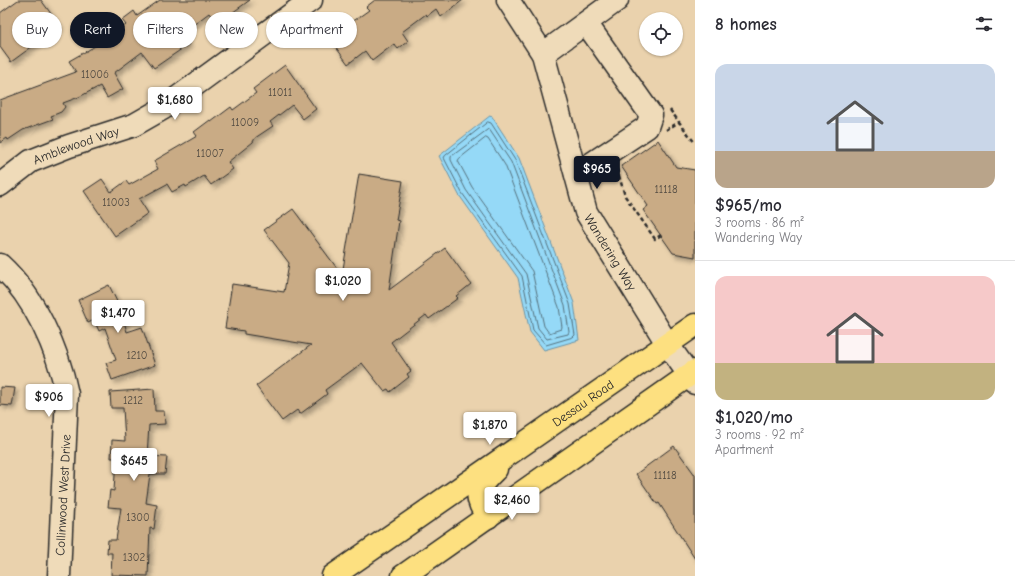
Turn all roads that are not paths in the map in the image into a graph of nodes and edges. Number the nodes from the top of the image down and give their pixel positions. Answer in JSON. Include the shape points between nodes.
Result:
{"nodes":[{"id":1,"x":311,"y":0,"type":"edge"},
{"id":2,"x":508,"y":0,"type":"edge"},
{"id":3,"x":616,"y":0,"type":"edge"},
{"id":4,"x":586,"y":23,"type":"junction"},
{"id":5,"x":543,"y":54,"type":"junction"},
{"id":6,"x":576,"y":174,"type":"junction"},
{"id":7,"x":0,"y":185,"type":"edge"},
{"id":8,"x":0,"y":265,"type":"edge"},
{"id":9,"x":695,"y":325,"type":"edge"},
{"id":10,"x":668,"y":345,"type":"junction"},
{"id":11,"x":693,"y":376,"type":"edge"},
{"id":12,"x":517,"y":448,"type":"junction"},
{"id":13,"x":488,"y":517,"type":"junction"},
{"id":14,"x":59,"y":576,"type":"edge"},
{"id":15,"x":333,"y":576,"type":"edge"},
{"id":16,"x":403,"y":576,"type":"edge"}],
"edges":[{"from":1,"to":7,"type":"street","name":"Amblewood Way","via":[[162,109],[134,125],[31,161]]},
{"from":2,"to":5,"type":"street","name":"Wandering Way"},
{"from":3,"to":4,"type":"street"},
{"from":4,"to":5,"type":"street"},
{"from":4,"to":6,"type":"street","via":[[651,115],[647,127]]},
{"from":5,"to":6,"type":"street","name":"Wandering Way"},
{"from":6,"to":10,"type":"street","name":"Wandering Way","via":[[586,212]]},
{"from":8,"to":14,"type":"street","name":"Collinwood West Drive","via":[[23,292],[52,343],[63,373],[67,394]]},
{"from":9,"to":10,"type":"main road","name":"Dessau Road"},
{"from":10,"to":11,"type":"street","name":"Wandering Way"},
{"from":10,"to":12,"type":"main road","name":"Dessau Road"},
{"from":11,"to":13,"type":"main road"},
{"from":12,"to":13,"type":"main road","via":[[482,483],[478,495],[479,503]]},
{"from":12,"to":15,"type":"main road","name":"Dessau Road"},
{"from":13,"to":16,"type":"main road"}]}
